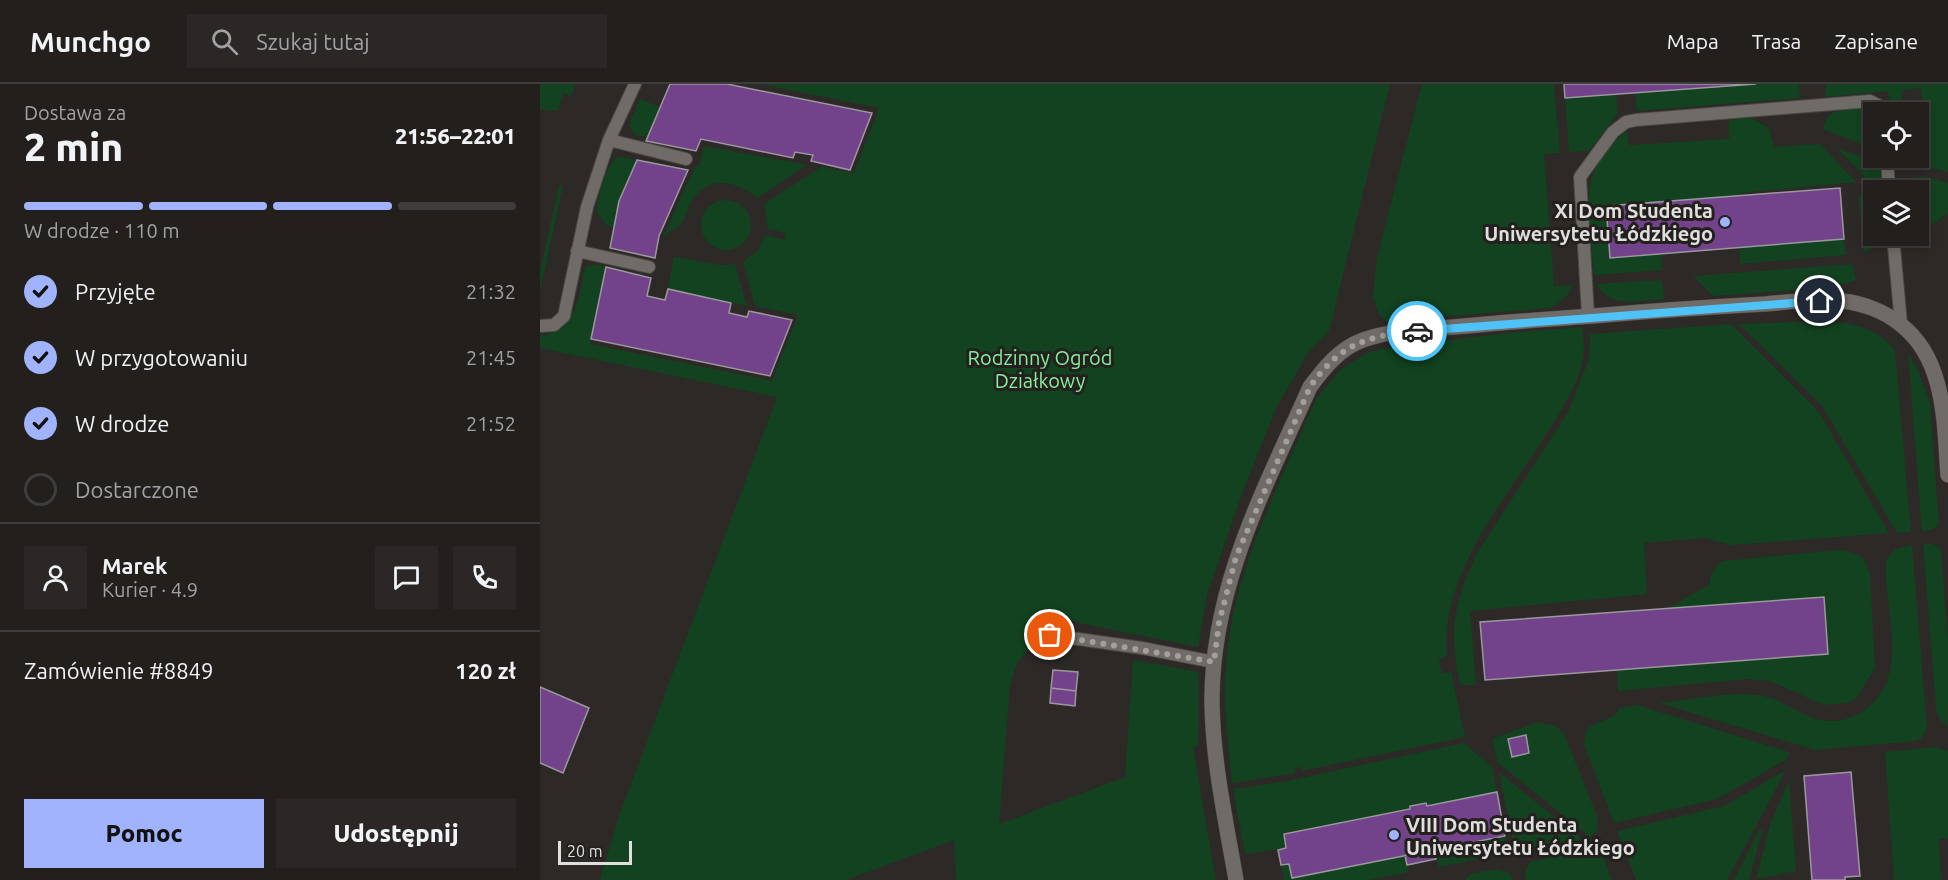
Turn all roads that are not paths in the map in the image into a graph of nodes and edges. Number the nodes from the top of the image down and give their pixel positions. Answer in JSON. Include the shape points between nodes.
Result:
{"nodes":[{"id":1,"x":636,"y":84,"type":"edge"},
{"id":2,"x":1872,"y":102,"type":"edge"},
{"id":3,"x":609,"y":140,"type":"junction"},
{"id":4,"x":686,"y":159,"type":"dead end"},
{"id":5,"x":1894,"y":246,"type":"edge"},
{"id":6,"x":577,"y":251,"type":"junction"},
{"id":7,"x":649,"y":267,"type":"dead end"},
{"id":8,"x":1588,"y":316,"type":"junction"},
{"id":9,"x":1901,"y":324,"type":"junction"},
{"id":10,"x":540,"y":326,"type":"edge"},
{"id":11,"x":1948,"y":475,"type":"edge"},
{"id":12,"x":1041,"y":621,"type":"dead end"},
{"id":13,"x":1214,"y":662,"type":"junction"},
{"id":14,"x":1236,"y":880,"type":"edge"}],
"edges":[{"from":1,"to":3,"type":"lane"},
{"from":2,"to":8,"type":"lane","via":[[1636,120],[1618,126],[1580,177]]},
{"from":3,"to":4,"type":"lane"},
{"from":3,"to":6,"type":"lane"},
{"from":5,"to":9,"type":"lane"},
{"from":6,"to":7,"type":"lane"},
{"from":6,"to":10,"type":"lane","via":[[564,316],[554,325]]},
{"from":8,"to":9,"type":"street","via":[[1841,301],[1881,312]]},
{"from":8,"to":13,"type":"street","via":[[1375,337],[1361,340],[1324,367],[1310,387],[1236,557],[1219,623]]},
{"from":9,"to":11,"type":"street","via":[[1917,340],[1938,383]]},
{"from":12,"to":13,"type":"lane","via":[[1050,635]]},
{"from":13,"to":14,"type":"street","via":[[1215,750]]}]}
